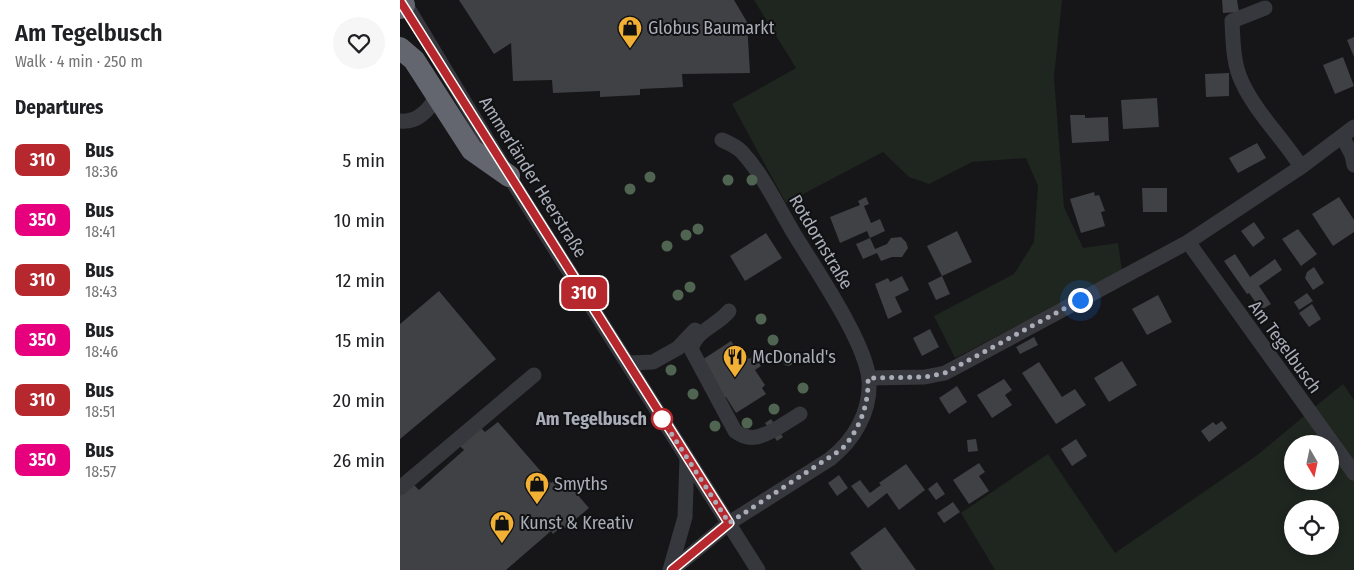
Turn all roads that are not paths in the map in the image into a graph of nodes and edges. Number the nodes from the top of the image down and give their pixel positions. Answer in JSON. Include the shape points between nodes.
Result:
{"nodes":[{"id":1,"x":402,"y":4,"type":"edge"},
{"id":2,"x":1265,"y":8,"type":"dead end"},
{"id":3,"x":400,"y":48,"type":"edge"},
{"id":4,"x":437,"y":96,"type":"junction"},
{"id":5,"x":410,"y":120,"type":"edge"},
{"id":6,"x":1348,"y":131,"type":"edge"},
{"id":7,"x":722,"y":140,"type":"dead end"},
{"id":8,"x":1354,"y":165,"type":"edge"},
{"id":9,"x":1301,"y":167,"type":"junction"},
{"id":10,"x":509,"y":176,"type":"junction"},
{"id":11,"x":1188,"y":242,"type":"junction"},
{"id":12,"x":628,"y":362,"type":"junction"},
{"id":13,"x":534,"y":375,"type":"dead end"},
{"id":14,"x":868,"y":378,"type":"junction"},
{"id":15,"x":800,"y":414,"type":"dead end"},
{"id":16,"x":687,"y":458,"type":"junction"},
{"id":17,"x":1354,"y":473,"type":"edge"},
{"id":18,"x":400,"y":488,"type":"edge"},
{"id":19,"x":729,"y":523,"type":"junction"},
{"id":20,"x":671,"y":570,"type":"edge"},
{"id":21,"x":758,"y":570,"type":"edge"}],
"edges":[{"from":1,"to":10,"type":"street","name":"Ammerländer Heerstraße"},
{"from":2,"to":9,"type":"street","via":[[1232,21],[1234,51],[1241,81]]},
{"from":3,"to":4,"type":"highway","via":[[414,60]]},
{"from":4,"to":5,"type":"street","via":[[427,111]]},
{"from":4,"to":10,"type":"highway","via":[[472,150]]},
{"from":6,"to":8,"type":"street"},
{"from":6,"to":9,"type":"street"},
{"from":7,"to":14,"type":"street","name":"Rotdornstraße","via":[[740,150],[759,173],[858,345]]},
{"from":9,"to":11,"type":"street"},
{"from":10,"to":12,"type":"street","name":"Ammerländer Heerstraße"},
{"from":11,"to":14,"type":"street","via":[[945,373],[925,377]]},
{"from":11,"to":17,"type":"street","name":"Am Tegelbusch"},
{"from":12,"to":15,"type":"street","via":[[653,362],[678,348],[691,332],[728,311],[694,338],[691,349],[735,431],[744,437],[759,437]]},
{"from":12,"to":16,"type":"street","name":"Ammerländer Heerstraße"},
{"from":13,"to":18,"type":"street"},
{"from":14,"to":19,"type":"street","via":[[861,421],[842,449]]},
{"from":16,"to":19,"type":"street","name":"Ammerländer Heerstraße"},
{"from":16,"to":20,"type":"street","via":[[684,517]]},
{"from":19,"to":20,"type":"street"},
{"from":19,"to":21,"type":"street","name":"Ammerländer Heerstraße"}]}
